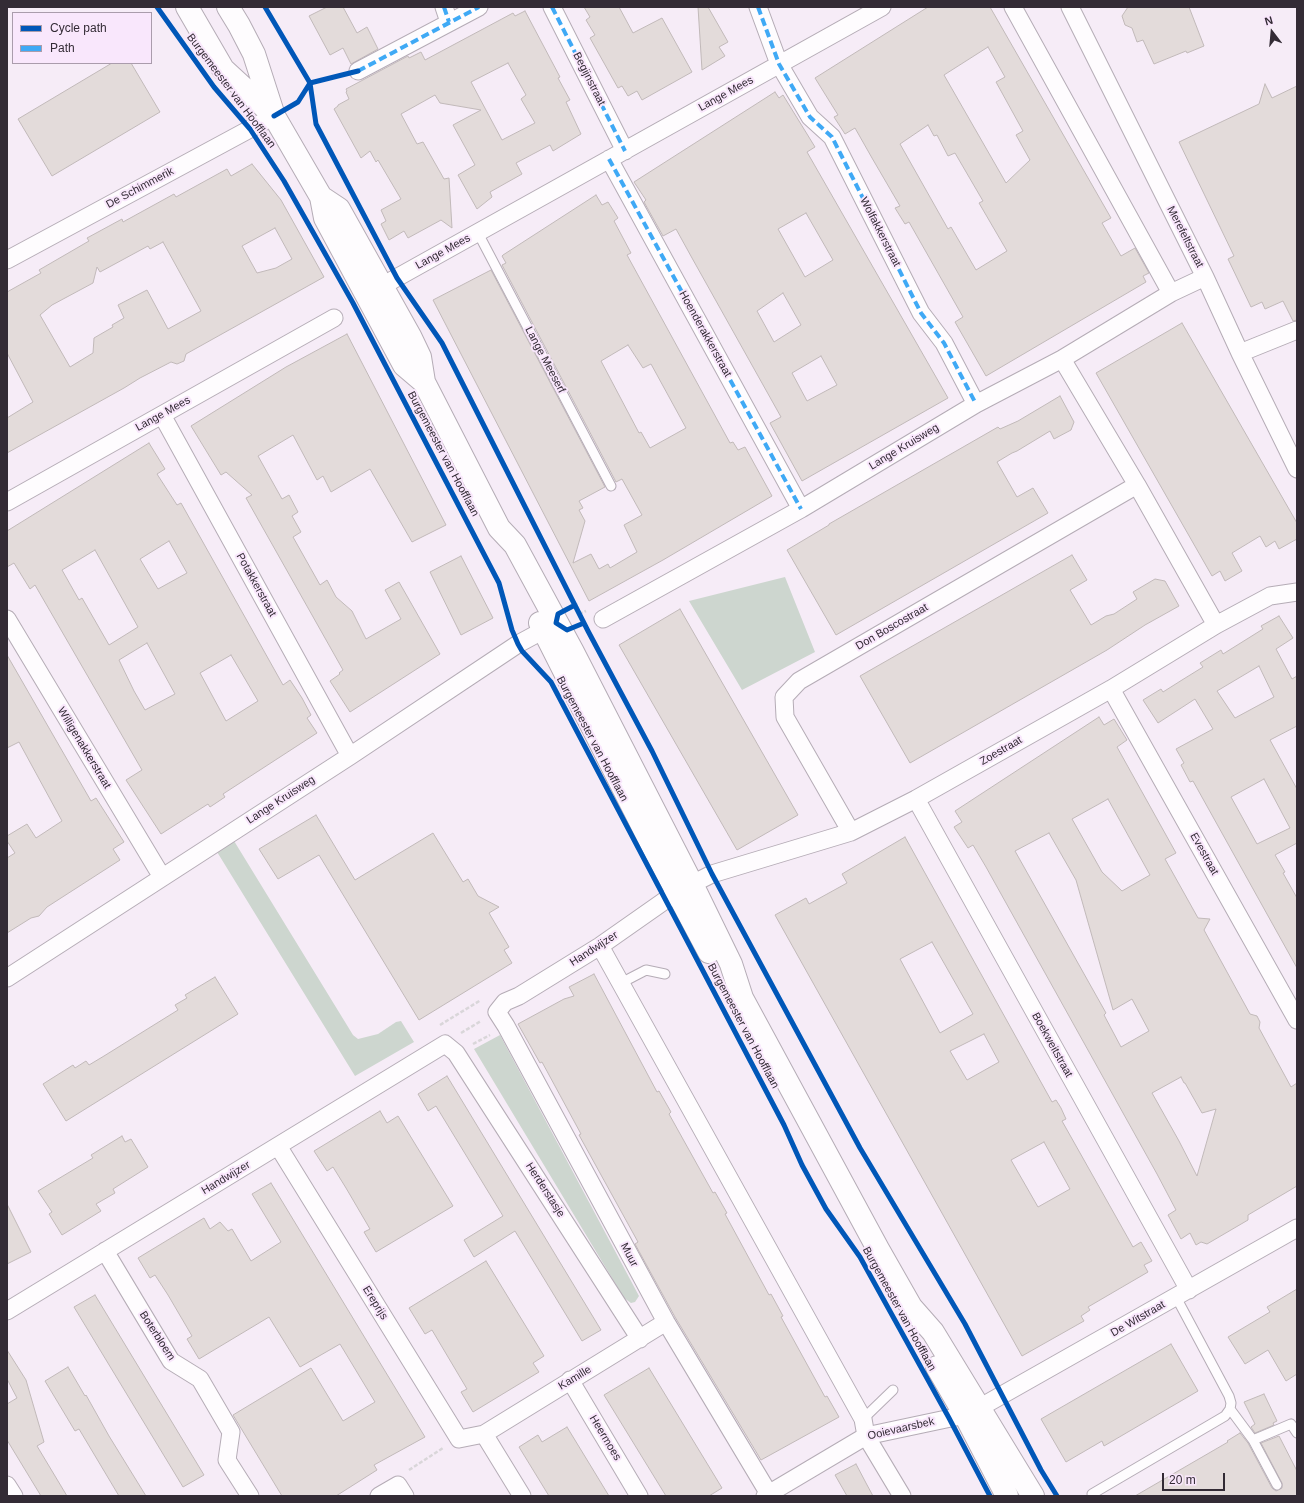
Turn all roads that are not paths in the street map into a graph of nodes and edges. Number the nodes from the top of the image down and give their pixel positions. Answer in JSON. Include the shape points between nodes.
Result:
{"nodes":[{"id":1,"x":187,"y":7,"type":"edge"},
{"id":2,"x":228,"y":7,"type":"edge"},
{"id":3,"x":480,"y":7,"type":"edge"},
{"id":4,"x":552,"y":7,"type":"edge"},
{"id":5,"x":758,"y":7,"type":"edge"},
{"id":6,"x":882,"y":7,"type":"edge"},
{"id":7,"x":1013,"y":7,"type":"edge"},
{"id":8,"x":1070,"y":7,"type":"edge"},
{"id":9,"x":446,"y":15,"type":"edge"},
{"id":10,"x":780,"y":64,"type":"junction"},
{"id":11,"x":358,"y":71,"type":"dead end"},
{"id":12,"x":274,"y":116,"type":"junction"},
{"id":13,"x":625,"y":151,"type":"junction"},
{"id":14,"x":609,"y":159,"type":"junction"},
{"id":15,"x":478,"y":233,"type":"junction"},
{"id":16,"x":7,"y":260,"type":"edge"},
{"id":17,"x":1205,"y":277,"type":"junction"},
{"id":18,"x":374,"y":290,"type":"junction"},
{"id":19,"x":1171,"y":293,"type":"junction"},
{"id":20,"x":334,"y":318,"type":"dead end"},
{"id":21,"x":1297,"y":330,"type":"edge"},
{"id":22,"x":1240,"y":353,"type":"junction"},
{"id":23,"x":1062,"y":359,"type":"junction"},
{"id":24,"x":976,"y":404,"type":"junction"},
{"id":25,"x":162,"y":415,"type":"junction"},
{"id":26,"x":1297,"y":469,"type":"edge"},
{"id":27,"x":1137,"y":485,"type":"junction"},
{"id":28,"x":611,"y":486,"type":"dead end"},
{"id":29,"x":7,"y":502,"type":"edge"},
{"id":30,"x":801,"y":509,"type":"junction"},
{"id":31,"x":1296,"y":595,"type":"edge"},
{"id":32,"x":7,"y":619,"type":"edge"},
{"id":33,"x":603,"y":619,"type":"dead end"},
{"id":34,"x":1216,"y":625,"type":"junction"},
{"id":35,"x":550,"y":627,"type":"junction"},
{"id":36,"x":1111,"y":689,"type":"junction"},
{"id":37,"x":350,"y":756,"type":"junction"},
{"id":38,"x":916,"y":800,"type":"junction"},
{"id":39,"x":851,"y":832,"type":"junction"},
{"id":40,"x":162,"y":877,"type":"junction"},
{"id":41,"x":684,"y":888,"type":"junction"},
{"id":42,"x":600,"y":946,"type":"junction"},
{"id":43,"x":666,"y":974,"type":"dead end"},
{"id":44,"x":7,"y":978,"type":"edge"},
{"id":45,"x":621,"y":983,"type":"junction"},
{"id":46,"x":501,"y":1007,"type":"joint"},
{"id":47,"x":1297,"y":1020,"type":"edge"},
{"id":48,"x":451,"y":1049,"type":"joint"},
{"id":49,"x":278,"y":1146,"type":"junction"},
{"id":50,"x":1297,"y":1228,"type":"edge"},
{"id":51,"x":105,"y":1251,"type":"junction"},
{"id":52,"x":1182,"y":1294,"type":"junction"},
{"id":53,"x":7,"y":1311,"type":"edge"},
{"id":54,"x":666,"y":1322,"type":"junction"},
{"id":55,"x":640,"y":1339,"type":"junction"},
{"id":56,"x":570,"y":1380,"type":"junction"},
{"id":57,"x":894,"y":1390,"type":"dead end"},
{"id":58,"x":1230,"y":1409,"type":"junction"},
{"id":59,"x":972,"y":1412,"type":"junction"},
{"id":60,"x":863,"y":1419,"type":"junction"},
{"id":61,"x":1297,"y":1433,"type":"edge"},
{"id":62,"x":484,"y":1434,"type":"junction"},
{"id":63,"x":866,"y":1436,"type":"junction"},
{"id":64,"x":1253,"y":1440,"type":"junction"},
{"id":65,"x":7,"y":1485,"type":"edge"},
{"id":66,"x":1276,"y":1485,"type":"dead end"},
{"id":67,"x":401,"y":1490,"type":"edge"},
{"id":68,"x":767,"y":1495,"type":"edge"},
{"id":69,"x":1092,"y":1495,"type":"edge"},
{"id":70,"x":14,"y":1496,"type":"edge"},
{"id":71,"x":250,"y":1496,"type":"edge"},
{"id":72,"x":379,"y":1496,"type":"edge"},
{"id":73,"x":522,"y":1496,"type":"edge"},
{"id":74,"x":639,"y":1496,"type":"edge"},
{"id":75,"x":902,"y":1496,"type":"edge"},
{"id":76,"x":1007,"y":1496,"type":"edge"},
{"id":77,"x":1033,"y":1496,"type":"edge"}],
"edges":[{"from":1,"to":12,"type":"main road","name":"Burgemeester van Hoofflaan","via":[[223,69]]},
{"from":2,"to":12,"type":"main road","name":"Burgemeester van Hoofflaan","via":[[254,54]]},
{"from":3,"to":9,"type":"street"},
{"from":4,"to":13,"type":"street","name":"Begijnstraat"},
{"from":5,"to":10,"type":"street","name":"Wolfakkerstraat"},
{"from":6,"to":10,"type":"street","name":"Lange Mees"},
{"from":7,"to":19,"type":"street"},
{"from":8,"to":17,"type":"street","name":"Merefeltstraat"},
{"from":9,"to":11,"type":"street"},
{"from":10,"to":13,"type":"street","name":"Lange Mees"},
{"from":10,"to":24,"type":"street","name":"Wolfakkerstraat","via":[[810,117],[832,137],[921,313],[944,343]]},
{"from":12,"to":16,"type":"street","name":"De Schimmerik"},
{"from":12,"to":18,"type":"main road","name":"Burgemeester van Hoofflaan","via":[[322,197],[339,209]]},
{"from":13,"to":14,"type":"street","name":"Lange Mees"},
{"from":14,"to":15,"type":"street","name":"Lange Mees"},
{"from":14,"to":30,"type":"street","name":"Hoenderakkerstraat"},
{"from":15,"to":18,"type":"street","name":"Lange Mees"},
{"from":15,"to":28,"type":"lane","name":"Lange Meeserf"},
{"from":17,"to":19,"type":"street","name":"Lange Kruisweg"},
{"from":17,"to":22,"type":"street","name":"Merefeltstraat"},
{"from":18,"to":35,"type":"main road","name":"Burgemeester van Hoofflaan","via":[[410,336],[420,357],[424,382],[499,528],[515,545]]},
{"from":19,"to":23,"type":"street","name":"Lange Kruisweg"},
{"from":20,"to":25,"type":"street","name":"Lange Mees"},
{"from":21,"to":22,"type":"street"},
{"from":22,"to":26,"type":"street","name":"Merefeltstraat"},
{"from":23,"to":24,"type":"street","name":"Lange Kruisweg"},
{"from":23,"to":27,"type":"street"},
{"from":24,"to":30,"type":"street","name":"Lange Kruisweg"},
{"from":25,"to":29,"type":"street","name":"Lange Mees"},
{"from":25,"to":37,"type":"street","name":"Potakkerstraat"},
{"from":27,"to":34,"type":"street"},
{"from":27,"to":39,"type":"street","name":"Don Boscostraat","via":[[799,681],[784,697],[785,718]]},
{"from":30,"to":33,"type":"street","name":"Lange Kruisweg"},
{"from":31,"to":34,"type":"street","name":"Zoestraat","via":[[1270,596]]},
{"from":32,"to":40,"type":"street","name":"Willigenakkerstraat"},
{"from":34,"to":36,"type":"street","name":"Zoestraat"},
{"from":35,"to":37,"type":"street","name":"Lange Kruisweg","via":[[518,644]]},
{"from":35,"to":41,"type":"main road","name":"Burgemeester van Hoofflaan","via":[[573,652]]},
{"from":36,"to":38,"type":"street","name":"Zoestraat"},
{"from":36,"to":47,"type":"street","name":"Evestraat"},
{"from":37,"to":40,"type":"street","name":"Lange Kruisweg"},
{"from":38,"to":39,"type":"street","name":"Zoestraat"},
{"from":38,"to":52,"type":"street","name":"Boekweitstraat"},
{"from":39,"to":41,"type":"street","name":"Zoestraat","via":[[712,874]]},
{"from":40,"to":44,"type":"street","name":"Lange Kruisweg"},
{"from":41,"to":42,"type":"street","name":"Handwijzer"},
{"from":41,"to":59,"type":"main road","name":"Burgemeester van Hoofflaan","via":[[730,964],[742,998],[874,1243],[911,1307],[933,1332]]},
{"from":42,"to":45,"type":"street"},
{"from":42,"to":46,"type":"street","name":"Handwijzer"},
{"from":43,"to":45,"type":"lane","via":[[646,970]]},
{"from":45,"to":60,"type":"street"},
{"from":46,"to":54,"type":"street","name":"Muur","via":[[506,1026]]},
{"from":48,"to":49,"type":"street","name":"Handwijzer"},
{"from":48,"to":55,"type":"street","name":"Herderstasje"},
{"from":49,"to":51,"type":"street","name":"Handwijzer"},
{"from":49,"to":62,"type":"street","name":"Ereprijs","via":[[460,1439]]},
{"from":50,"to":52,"type":"street","name":"De Witstraat"},
{"from":51,"to":53,"type":"street","name":"Handwijzer"},
{"from":51,"to":71,"type":"street","name":"Boterbloem","via":[[171,1361],[200,1379],[231,1432],[227,1460]]},
{"from":52,"to":58,"type":"lane","via":[[1229,1396]]},
{"from":52,"to":59,"type":"street","name":"De Witstraat"},
{"from":54,"to":55,"type":"street","name":"Kamille"},
{"from":54,"to":68,"type":"street","name":"Muur"},
{"from":55,"to":56,"type":"street","name":"Kamille"},
{"from":56,"to":62,"type":"street","name":"Kamille"},
{"from":56,"to":74,"type":"street","name":"Heermoes"},
{"from":57,"to":60,"type":"lane"},
{"from":58,"to":64,"type":"lane"},
{"from":58,"to":69,"type":"lane","via":[[1225,1416]]},
{"from":59,"to":63,"type":"street","name":"Ooievaarsbek"},
{"from":59,"to":76,"type":"main road","name":"Burgemeester van Hoofflaan"},
{"from":59,"to":77,"type":"main road","name":"Burgemeester van Hoofflaan"},
{"from":60,"to":63,"type":"street"},
{"from":61,"to":64,"type":"lane","via":[[1291,1424]]},
{"from":62,"to":73,"type":"street"},
{"from":63,"to":68,"type":"street","name":"Ooievaarsbek"},
{"from":63,"to":75,"type":"street"},
{"from":64,"to":66,"type":"lane"},
{"from":65,"to":70,"type":"street"},
{"from":67,"to":72,"type":"street"}]}
